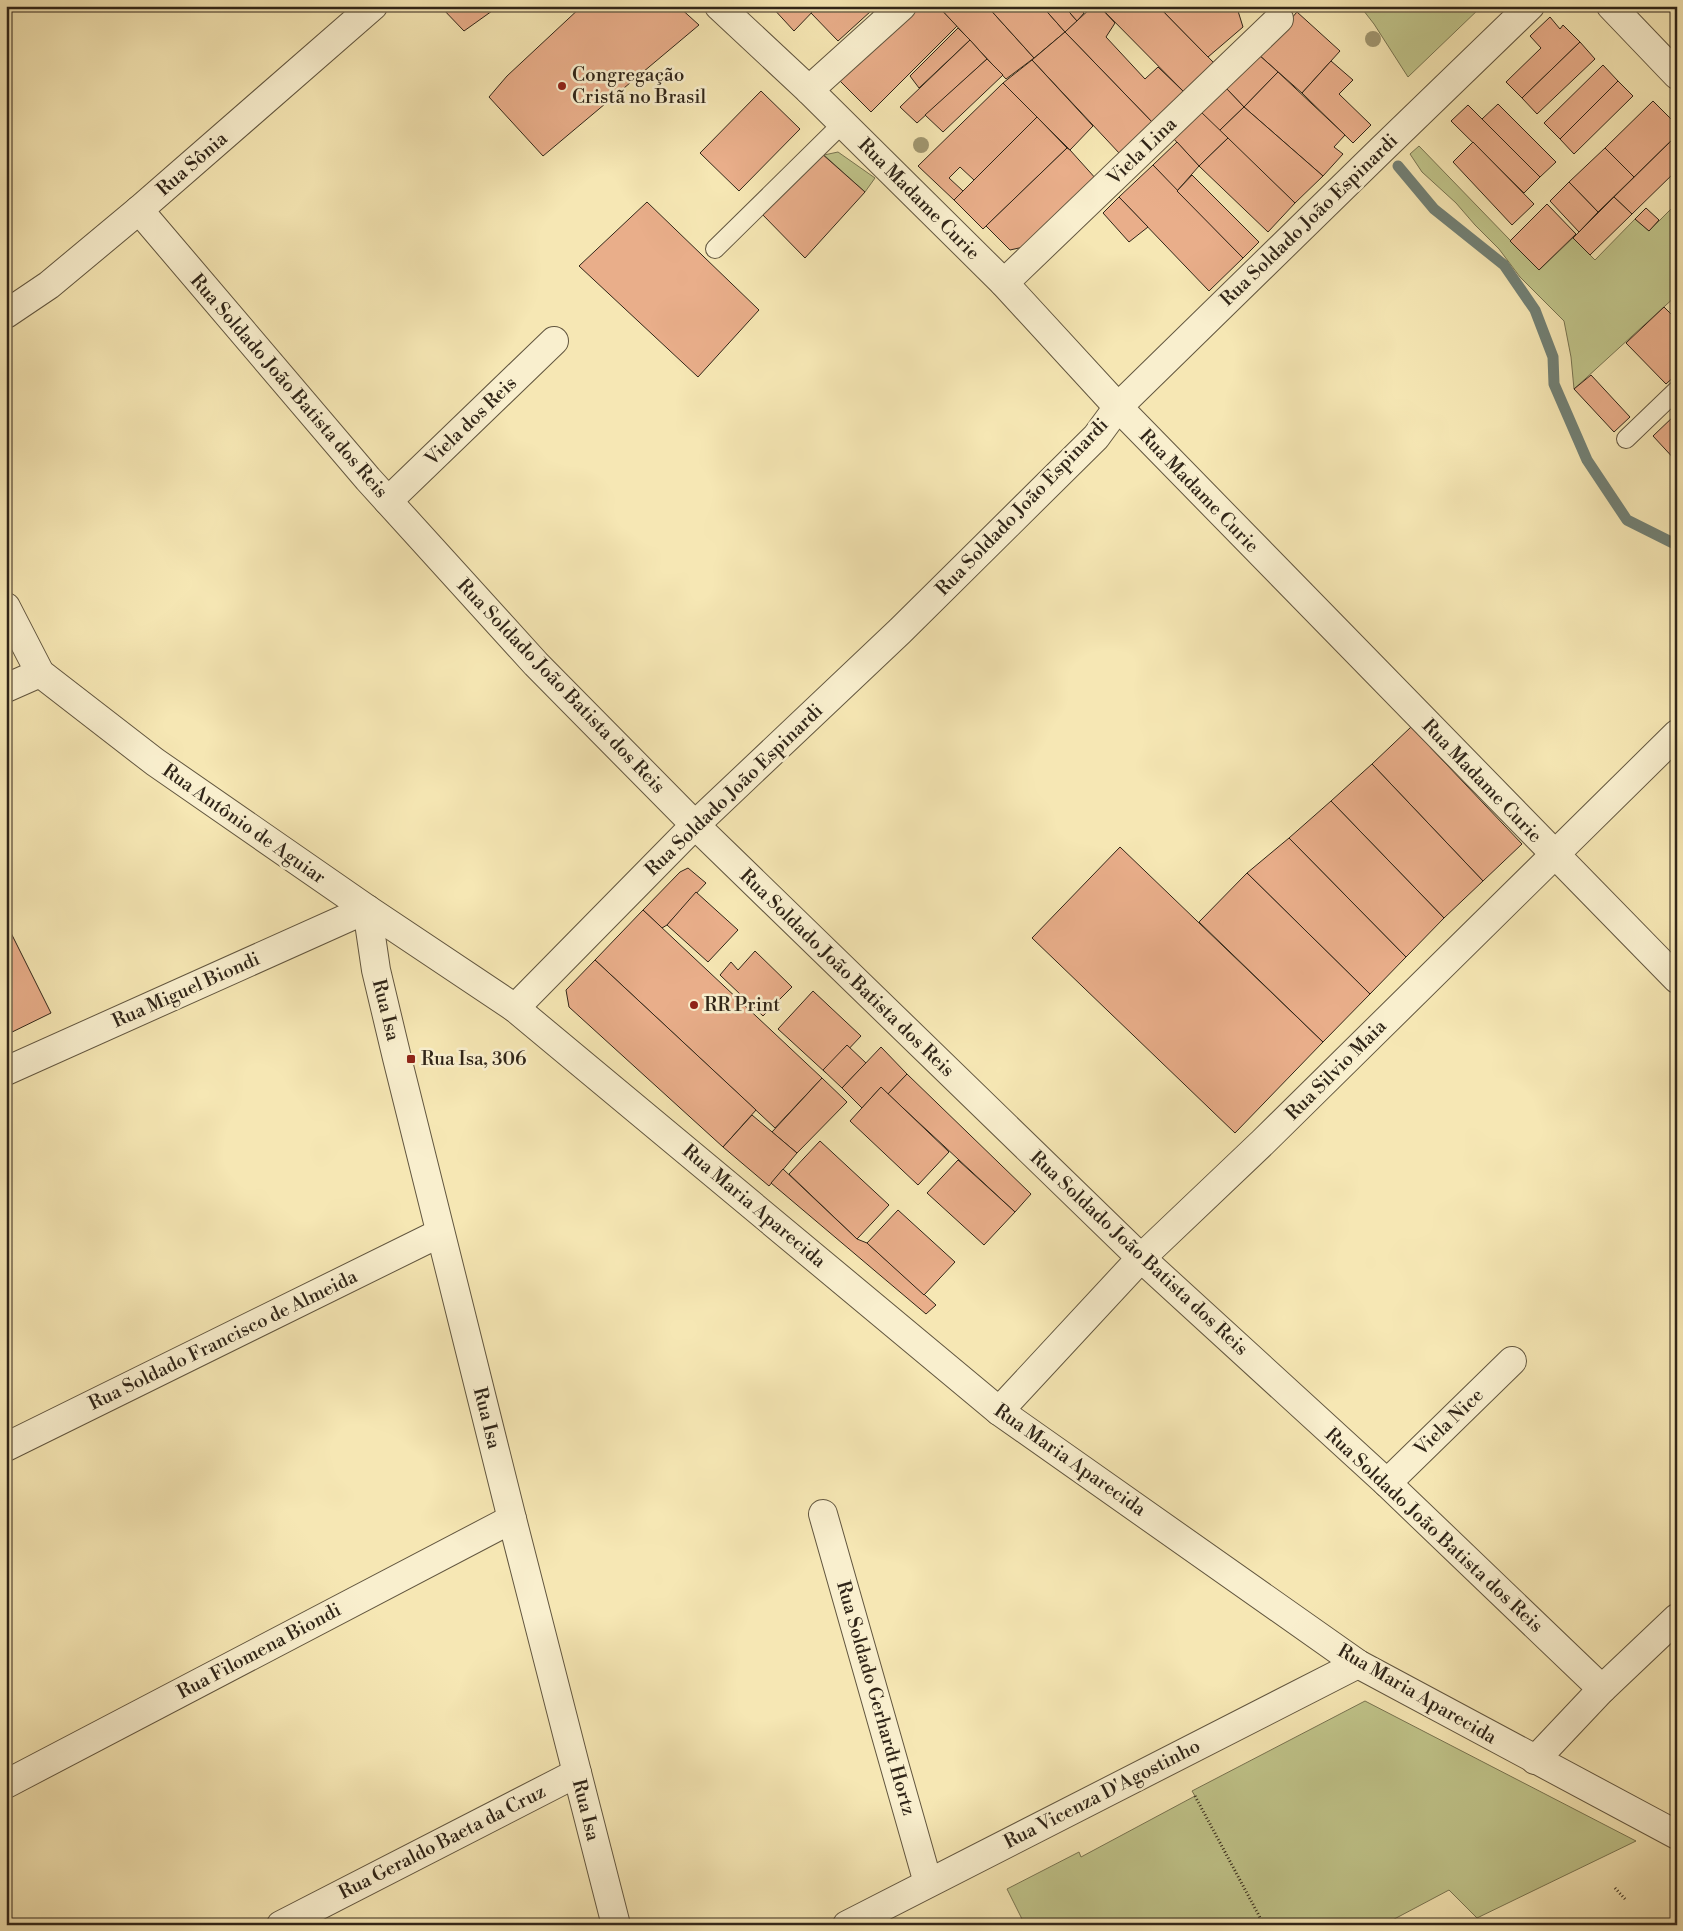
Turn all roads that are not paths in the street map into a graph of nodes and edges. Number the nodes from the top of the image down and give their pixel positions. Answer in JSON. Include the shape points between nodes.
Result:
{"nodes":[{"id":1,"x":373,"y":6,"type":"edge"},
{"id":2,"x":719,"y":6,"type":"edge"},
{"id":3,"x":902,"y":6,"type":"edge"},
{"id":4,"x":1530,"y":6,"type":"edge"},
{"id":5,"x":1611,"y":6,"type":"edge"},
{"id":6,"x":1278,"y":19,"type":"dead end"},
{"id":7,"x":1677,"y":75,"type":"edge"},
{"id":8,"x":809,"y":90,"type":"junction"},
{"id":9,"x":843,"y":123,"type":"junction"},
{"id":10,"x":139,"y":210,"type":"junction"},
{"id":11,"x":716,"y":249,"type":"dead end"},
{"id":12,"x":1004,"y":283,"type":"junction"},
{"id":13,"x":6,"y":314,"type":"edge"},
{"id":14,"x":554,"y":342,"type":"dead end"},
{"id":15,"x":1677,"y":390,"type":"edge"},
{"id":16,"x":1118,"y":408,"type":"junction"},
{"id":17,"x":1626,"y":439,"type":"dead end"},
{"id":18,"x":388,"y":501,"type":"junction"},
{"id":19,"x":6,"y":607,"type":"edge"},
{"id":20,"x":40,"y":673,"type":"junction"},
{"id":21,"x":6,"y":688,"type":"edge"},
{"id":22,"x":1677,"y":734,"type":"edge"},
{"id":23,"x":694,"y":825,"type":"junction"},
{"id":24,"x":1554,"y":854,"type":"junction"},
{"id":25,"x":367,"y":909,"type":"junction"},
{"id":26,"x":1677,"y":980,"type":"edge"},
{"id":27,"x":515,"y":1008,"type":"junction"},
{"id":28,"x":6,"y":1071,"type":"edge"},
{"id":29,"x":440,"y":1232,"type":"junction"},
{"id":30,"x":1141,"y":1258,"type":"junction"},
{"id":31,"x":1512,"y":1361,"type":"dead end"},
{"id":32,"x":999,"y":1411,"type":"junction"},
{"id":33,"x":6,"y":1447,"type":"edge"},
{"id":34,"x":1387,"y":1483,"type":"junction"},
{"id":35,"x":823,"y":1514,"type":"dead end"},
{"id":36,"x":512,"y":1519,"type":"junction"},
{"id":37,"x":1677,"y":1618,"type":"edge"},
{"id":38,"x":1358,"y":1664,"type":"junction"},
{"id":39,"x":1602,"y":1689,"type":"junction"},
{"id":40,"x":1535,"y":1760,"type":"junction"},
{"id":41,"x":576,"y":1773,"type":"junction"},
{"id":42,"x":6,"y":1784,"type":"edge"},
{"id":43,"x":1677,"y":1835,"type":"edge"},
{"id":44,"x":928,"y":1883,"type":"junction"},
{"id":45,"x":281,"y":1925,"type":"edge"},
{"id":46,"x":616,"y":1925,"type":"edge"},
{"id":47,"x":847,"y":1925,"type":"edge"}],
"edges":[{"from":1,"to":10,"type":"street","name":"Rua Sônia"},
{"from":2,"to":8,"type":"street","name":"Rua Madame Curie"},
{"from":3,"to":8,"type":"street"},
{"from":4,"to":16,"type":"street","name":"Rua Soldado João Espinardi"},
{"from":5,"to":7,"type":"street"},
{"from":6,"to":12,"type":"street","name":"Viela Lina"},
{"from":8,"to":9,"type":"street","name":"Rua Madame Curie"},
{"from":9,"to":11,"type":"lane"},
{"from":9,"to":12,"type":"street","name":"Rua Madame Curie"},
{"from":10,"to":13,"type":"street","name":"Rua Sônia","via":[[49,285]]},
{"from":10,"to":18,"type":"street","name":"Rua Soldado João Batista dos Reis"},
{"from":12,"to":16,"type":"street","name":"Rua Madame Curie"},
{"from":14,"to":18,"type":"street","name":"Viela dos Reis"},
{"from":15,"to":17,"type":"lane"},
{"from":16,"to":23,"type":"street","name":"Rua Soldado João Espinardi","via":[[1096,437],[900,631]]},
{"from":16,"to":24,"type":"street","name":"Rua Madame Curie"},
{"from":18,"to":23,"type":"street","name":"Rua Soldado João Batista dos Reis","via":[[536,664]]},
{"from":19,"to":20,"type":"street","name":"Rua Antônio de Aguiar"},
{"from":20,"to":21,"type":"street"},
{"from":20,"to":25,"type":"street","name":"Rua Antônio de Aguiar","via":[[155,762]]},
{"from":22,"to":24,"type":"street","name":"Rua Silvio Maia"},
{"from":23,"to":27,"type":"street","name":"Rua Soldado João Espinardi"},
{"from":23,"to":30,"type":"street","name":"Rua Soldado João Batista dos Reis"},
{"from":24,"to":26,"type":"street","name":"Rua Madame Curie"},
{"from":24,"to":30,"type":"street","name":"Rua Silvio Maia"},
{"from":25,"to":27,"type":"street","name":"Rua Antônio de Aguiar"},
{"from":25,"to":28,"type":"street","name":"Rua Miguel Biondi"},
{"from":25,"to":29,"type":"street","name":"Rua Isa","via":[[376,970]]},
{"from":27,"to":32,"type":"street","name":"Rua Maria Aparecida"},
{"from":29,"to":33,"type":"street","name":"Rua Soldado Francisco de Almeida"},
{"from":29,"to":36,"type":"street","name":"Rua Isa"},
{"from":30,"to":32,"type":"street","name":"Rua Silvio Maia"},
{"from":30,"to":34,"type":"street","name":"Rua Soldado João Batista dos Reis"},
{"from":31,"to":34,"type":"street","name":"Viela Nice"},
{"from":32,"to":38,"type":"street","name":"Rua Maria Aparecida"},
{"from":34,"to":39,"type":"street","name":"Rua Soldado João Batista dos Reis"},
{"from":35,"to":44,"type":"street","name":"Rua Soldado Gerhardt Hortz"},
{"from":36,"to":41,"type":"street","name":"Rua Isa"},
{"from":36,"to":42,"type":"street","name":"Rua Filomena Biondi"},
{"from":37,"to":39,"type":"street"},
{"from":38,"to":40,"type":"street","name":"Rua Maria Aparecida"},
{"from":38,"to":44,"type":"street","name":"Rua Vicenza D'Agostinho"},
{"from":39,"to":40,"type":"street"},
{"from":40,"to":43,"type":"street","name":"Rua Maria Aparecida"},
{"from":41,"to":45,"type":"street","name":"Rua Geraldo Baeta da Cruz"},
{"from":41,"to":46,"type":"street","name":"Rua Isa"},
{"from":44,"to":47,"type":"street","name":"Rua Vicenza D'Agostinho"}]}
